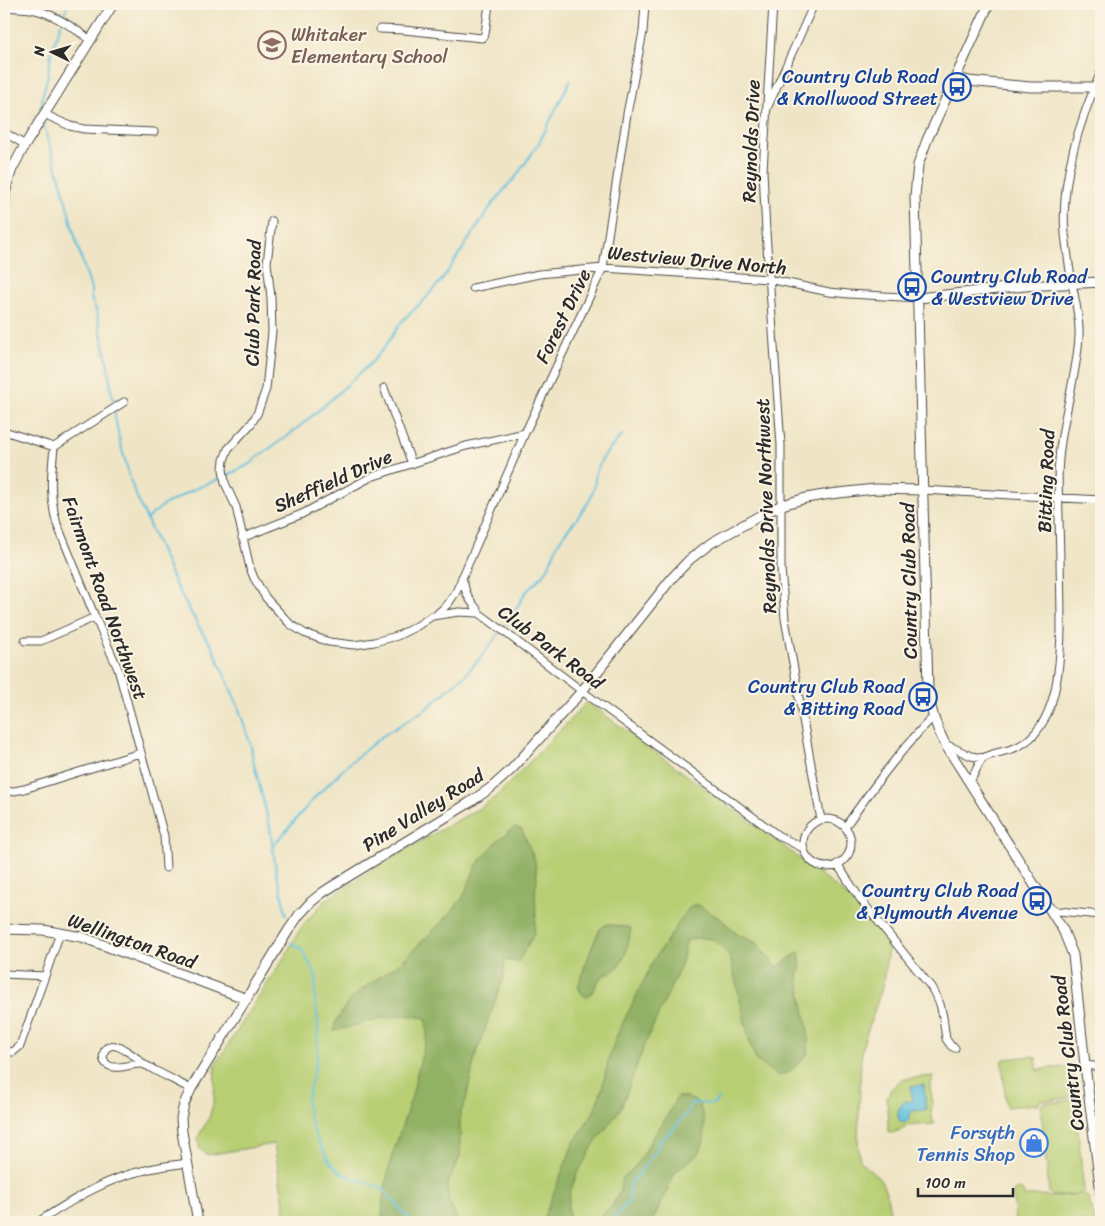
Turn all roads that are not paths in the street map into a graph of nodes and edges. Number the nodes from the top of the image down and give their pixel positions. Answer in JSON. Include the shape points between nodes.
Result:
{"nodes":[{"id":1,"x":113,"y":4,"type":"edge"},
{"id":2,"x":489,"y":4,"type":"edge"},
{"id":3,"x":645,"y":4,"type":"edge"},
{"id":4,"x":773,"y":4,"type":"edge"},
{"id":5,"x":814,"y":4,"type":"edge"},
{"id":6,"x":989,"y":4,"type":"edge"},
{"id":7,"x":4,"y":7,"type":"edge"},
{"id":8,"x":380,"y":29,"type":"dead end"},
{"id":9,"x":91,"y":40,"type":"junction"},
{"id":10,"x":1101,"y":72,"type":"edge"},
{"id":11,"x":956,"y":77,"type":"junction"},
{"id":12,"x":1098,"y":88,"type":"edge"},
{"id":13,"x":766,"y":111,"type":"junction"},
{"id":14,"x":44,"y":114,"type":"junction"},
{"id":15,"x":4,"y":132,"type":"edge"},
{"id":16,"x":154,"y":132,"type":"dead end"},
{"id":17,"x":25,"y":145,"type":"junction"},
{"id":18,"x":272,"y":221,"type":"dead end"},
{"id":19,"x":4,"y":233,"type":"edge"},
{"id":20,"x":603,"y":268,"type":"junction"},
{"id":21,"x":769,"y":279,"type":"junction"},
{"id":22,"x":1101,"y":282,"type":"edge"},
{"id":23,"x":1072,"y":283,"type":"junction"},
{"id":24,"x":473,"y":288,"type":"dead end"},
{"id":25,"x":919,"y":298,"type":"junction"},
{"id":26,"x":384,"y":388,"type":"dead end"},
{"id":27,"x":124,"y":402,"type":"dead end"},
{"id":28,"x":4,"y":431,"type":"edge"},
{"id":29,"x":524,"y":433,"type":"junction"},
{"id":30,"x":54,"y":448,"type":"junction"},
{"id":31,"x":412,"y":464,"type":"junction"},
{"id":32,"x":924,"y":490,"type":"junction"},
{"id":33,"x":1059,"y":498,"type":"junction"},
{"id":34,"x":1101,"y":500,"type":"edge"},
{"id":35,"x":782,"y":505,"type":"junction"},
{"id":36,"x":242,"y":538,"type":"junction"},
{"id":37,"x":462,"y":576,"type":"junction"},
{"id":38,"x":479,"y":613,"type":"junction"},
{"id":39,"x":434,"y":616,"type":"junction"},
{"id":40,"x":95,"y":618,"type":"junction"},
{"id":41,"x":24,"y":640,"type":"dead end"},
{"id":42,"x":582,"y":691,"type":"junction"},
{"id":43,"x":933,"y":717,"type":"junction"},
{"id":44,"x":945,"y":744,"type":"junction"},
{"id":45,"x":140,"y":753,"type":"junction"},
{"id":46,"x":983,"y":758,"type":"junction"},
{"id":47,"x":970,"y":782,"type":"junction"},
{"id":48,"x":4,"y":793,"type":"edge"},
{"id":49,"x":821,"y":820,"type":"junction"},
{"id":50,"x":845,"y":827,"type":"junction"},
{"id":51,"x":803,"y":848,"type":"junction"},
{"id":52,"x":837,"y":864,"type":"junction"},
{"id":53,"x":166,"y":868,"type":"dead end"},
{"id":54,"x":1049,"y":907,"type":"junction"},
{"id":55,"x":1101,"y":915,"type":"edge"},
{"id":56,"x":4,"y":929,"type":"edge"},
{"id":57,"x":60,"y":933,"type":"junction"},
{"id":58,"x":4,"y":974,"type":"edge"},
{"id":59,"x":45,"y":976,"type":"junction"},
{"id":60,"x":247,"y":999,"type":"junction"},
{"id":61,"x":956,"y":1049,"type":"dead end"},
{"id":62,"x":4,"y":1051,"type":"edge"},
{"id":63,"x":143,"y":1064,"type":"junction"},
{"id":64,"x":1085,"y":1065,"type":"junction"},
{"id":65,"x":1101,"y":1067,"type":"edge"},
{"id":66,"x":191,"y":1089,"type":"junction"},
{"id":67,"x":188,"y":1163,"type":"junction"},
{"id":68,"x":1101,"y":1193,"type":"edge"},
{"id":69,"x":38,"y":1222,"type":"edge"},
{"id":70,"x":198,"y":1222,"type":"edge"}],
"edges":[{"from":1,"to":9,"type":"street"},
{"from":2,"to":8,"type":"street","via":[[482,38]]},
{"from":3,"to":20,"type":"street","name":"Forest Drive"},
{"from":4,"to":13,"type":"street","name":"Reynolds Drive"},
{"from":5,"to":13,"type":"street"},
{"from":6,"to":11,"type":"street","name":"Country Club Road"},
{"from":7,"to":9,"type":"street","via":[[42,12]]},
{"from":9,"to":14,"type":"street"},
{"from":10,"to":12,"type":"street","name":"Bitting Road"},
{"from":11,"to":12,"type":"street","via":[[1030,87]]},
{"from":11,"to":25,"type":"street","name":"Country Club Road","via":[[926,140],[918,166]]},
{"from":12,"to":23,"type":"street","name":"Bitting Road","via":[[1072,157],[1065,202],[1065,232]]},
{"from":13,"to":21,"type":"street","name":"Reynolds Drive","via":[[763,171]]},
{"from":14,"to":16,"type":"street","via":[[84,129]]},
{"from":14,"to":17,"type":"street"},
{"from":15,"to":17,"type":"street"},
{"from":17,"to":19,"type":"street","via":[[8,181]]},
{"from":18,"to":36,"type":"street","name":"Club Park Road","via":[[267,263],[272,332],[266,389],[257,414],[228,450],[224,460],[223,475],[236,507]]},
{"from":20,"to":21,"type":"street","name":"Westview Drive North"},
{"from":20,"to":24,"type":"street","name":"Westview Drive North","via":[[539,274]]},
{"from":20,"to":29,"type":"street","name":"Forest Drive"},
{"from":21,"to":25,"type":"street","name":"Westview Drive North","via":[[830,292]]},
{"from":21,"to":35,"type":"street","name":"Reynolds Drive Northwest","via":[[780,419]]},
{"from":22,"to":23,"type":"street"},
{"from":23,"to":25,"type":"street"},
{"from":23,"to":33,"type":"street","name":"Bitting Road","via":[[1079,335],[1059,460]]},
{"from":25,"to":32,"type":"street","name":"Country Club Road"},
{"from":26,"to":31,"type":"street"},
{"from":27,"to":30,"type":"street"},
{"from":28,"to":30,"type":"street"},
{"from":29,"to":31,"type":"street","name":"Sheffield Drive","via":[[466,446]]},
{"from":29,"to":37,"type":"street","name":"Forest Drive"},
{"from":30,"to":40,"type":"street","name":"Fairmont Road Northwest","via":[[51,494],[54,513]]},
{"from":31,"to":36,"type":"street","name":"Sheffield Drive","via":[[371,477],[302,514]]},
{"from":32,"to":33,"type":"street"},
{"from":32,"to":35,"type":"street","name":"Pine Valley Road","via":[[853,491]]},
{"from":32,"to":43,"type":"street","name":"Country Club Road","via":[[928,690]]},
{"from":33,"to":34,"type":"street"},
{"from":33,"to":46,"type":"street","name":"Bitting Road","via":[[1061,648],[1055,691],[1049,710],[1034,734],[1018,746]]},
{"from":35,"to":42,"type":"street","name":"Pine Valley Road","via":[[712,543],[689,560]]},
{"from":35,"to":49,"type":"street","name":"Reynolds Drive Northwest","via":[[781,568],[785,619]]},
{"from":36,"to":39,"type":"street","name":"Club Park Road","via":[[250,568],[261,591],[290,624],[304,633],[329,642],[360,645],[402,634]]},
{"from":37,"to":38,"type":"street","via":[[466,593]]},
{"from":37,"to":39,"type":"street","name":"Forest Drive","via":[[454,597]]},
{"from":38,"to":39,"type":"street","name":"Club Park Road"},
{"from":38,"to":42,"type":"street","name":"Club Park Road"},
{"from":40,"to":41,"type":"street","via":[[41,640]]},
{"from":40,"to":45,"type":"street","name":"Fairmont Road Northwest","via":[[118,669]]},
{"from":42,"to":51,"type":"street","name":"Club Park Road","via":[[779,836]]},
{"from":42,"to":60,"type":"street","name":"Pine Valley Road","via":[[492,787],[311,902],[288,931]]},
{"from":43,"to":44,"type":"street","name":"Country Club Road"},
{"from":43,"to":50,"type":"street","via":[[904,749]]},
{"from":44,"to":46,"type":"street"},
{"from":44,"to":47,"type":"street","name":"Country Club Road"},
{"from":45,"to":48,"type":"street"},
{"from":45,"to":53,"type":"street","name":"Fairmont Road Northwest","via":[[164,836]]},
{"from":46,"to":47,"type":"street"},
{"from":47,"to":54,"type":"street","name":"Country Club Road"},
{"from":49,"to":50,"type":"street","via":[[834,820]]},
{"from":49,"to":51,"type":"street","via":[[814,822],[805,833]]},
{"from":50,"to":52,"type":"street","via":[[851,841],[850,849]]},
{"from":51,"to":52,"type":"street","via":[[811,861],[818,865]]},
{"from":52,"to":61,"type":"street","via":[[861,900],[931,987],[940,1004],[946,1039]]},
{"from":54,"to":55,"type":"street","via":[[1058,912]]},
{"from":54,"to":64,"type":"street","name":"Country Club Road","via":[[1073,955]]},
{"from":56,"to":57,"type":"street","name":"Wellington Road"},
{"from":57,"to":59,"type":"street"},
{"from":57,"to":60,"type":"street","name":"Wellington Road","via":[[82,937]]},
{"from":58,"to":59,"type":"street"},
{"from":59,"to":62,"type":"street","via":[[20,1046],[13,1052]]},
{"from":60,"to":66,"type":"street","name":"Pine Valley Road"},
{"from":63,"to":63,"type":"street","via":[[109,1066],[105,1064],[103,1054],[110,1046],[115,1046]]},
{"from":63,"to":66,"type":"street"},
{"from":64,"to":65,"type":"street"},
{"from":64,"to":68,"type":"street","name":"Country Club Road"},
{"from":66,"to":67,"type":"street","name":"Pine Valley Road","via":[[181,1118]]},
{"from":67,"to":69,"type":"street","via":[[124,1176],[79,1197]]},
{"from":67,"to":70,"type":"street","name":"Pine Valley Road"}]}
